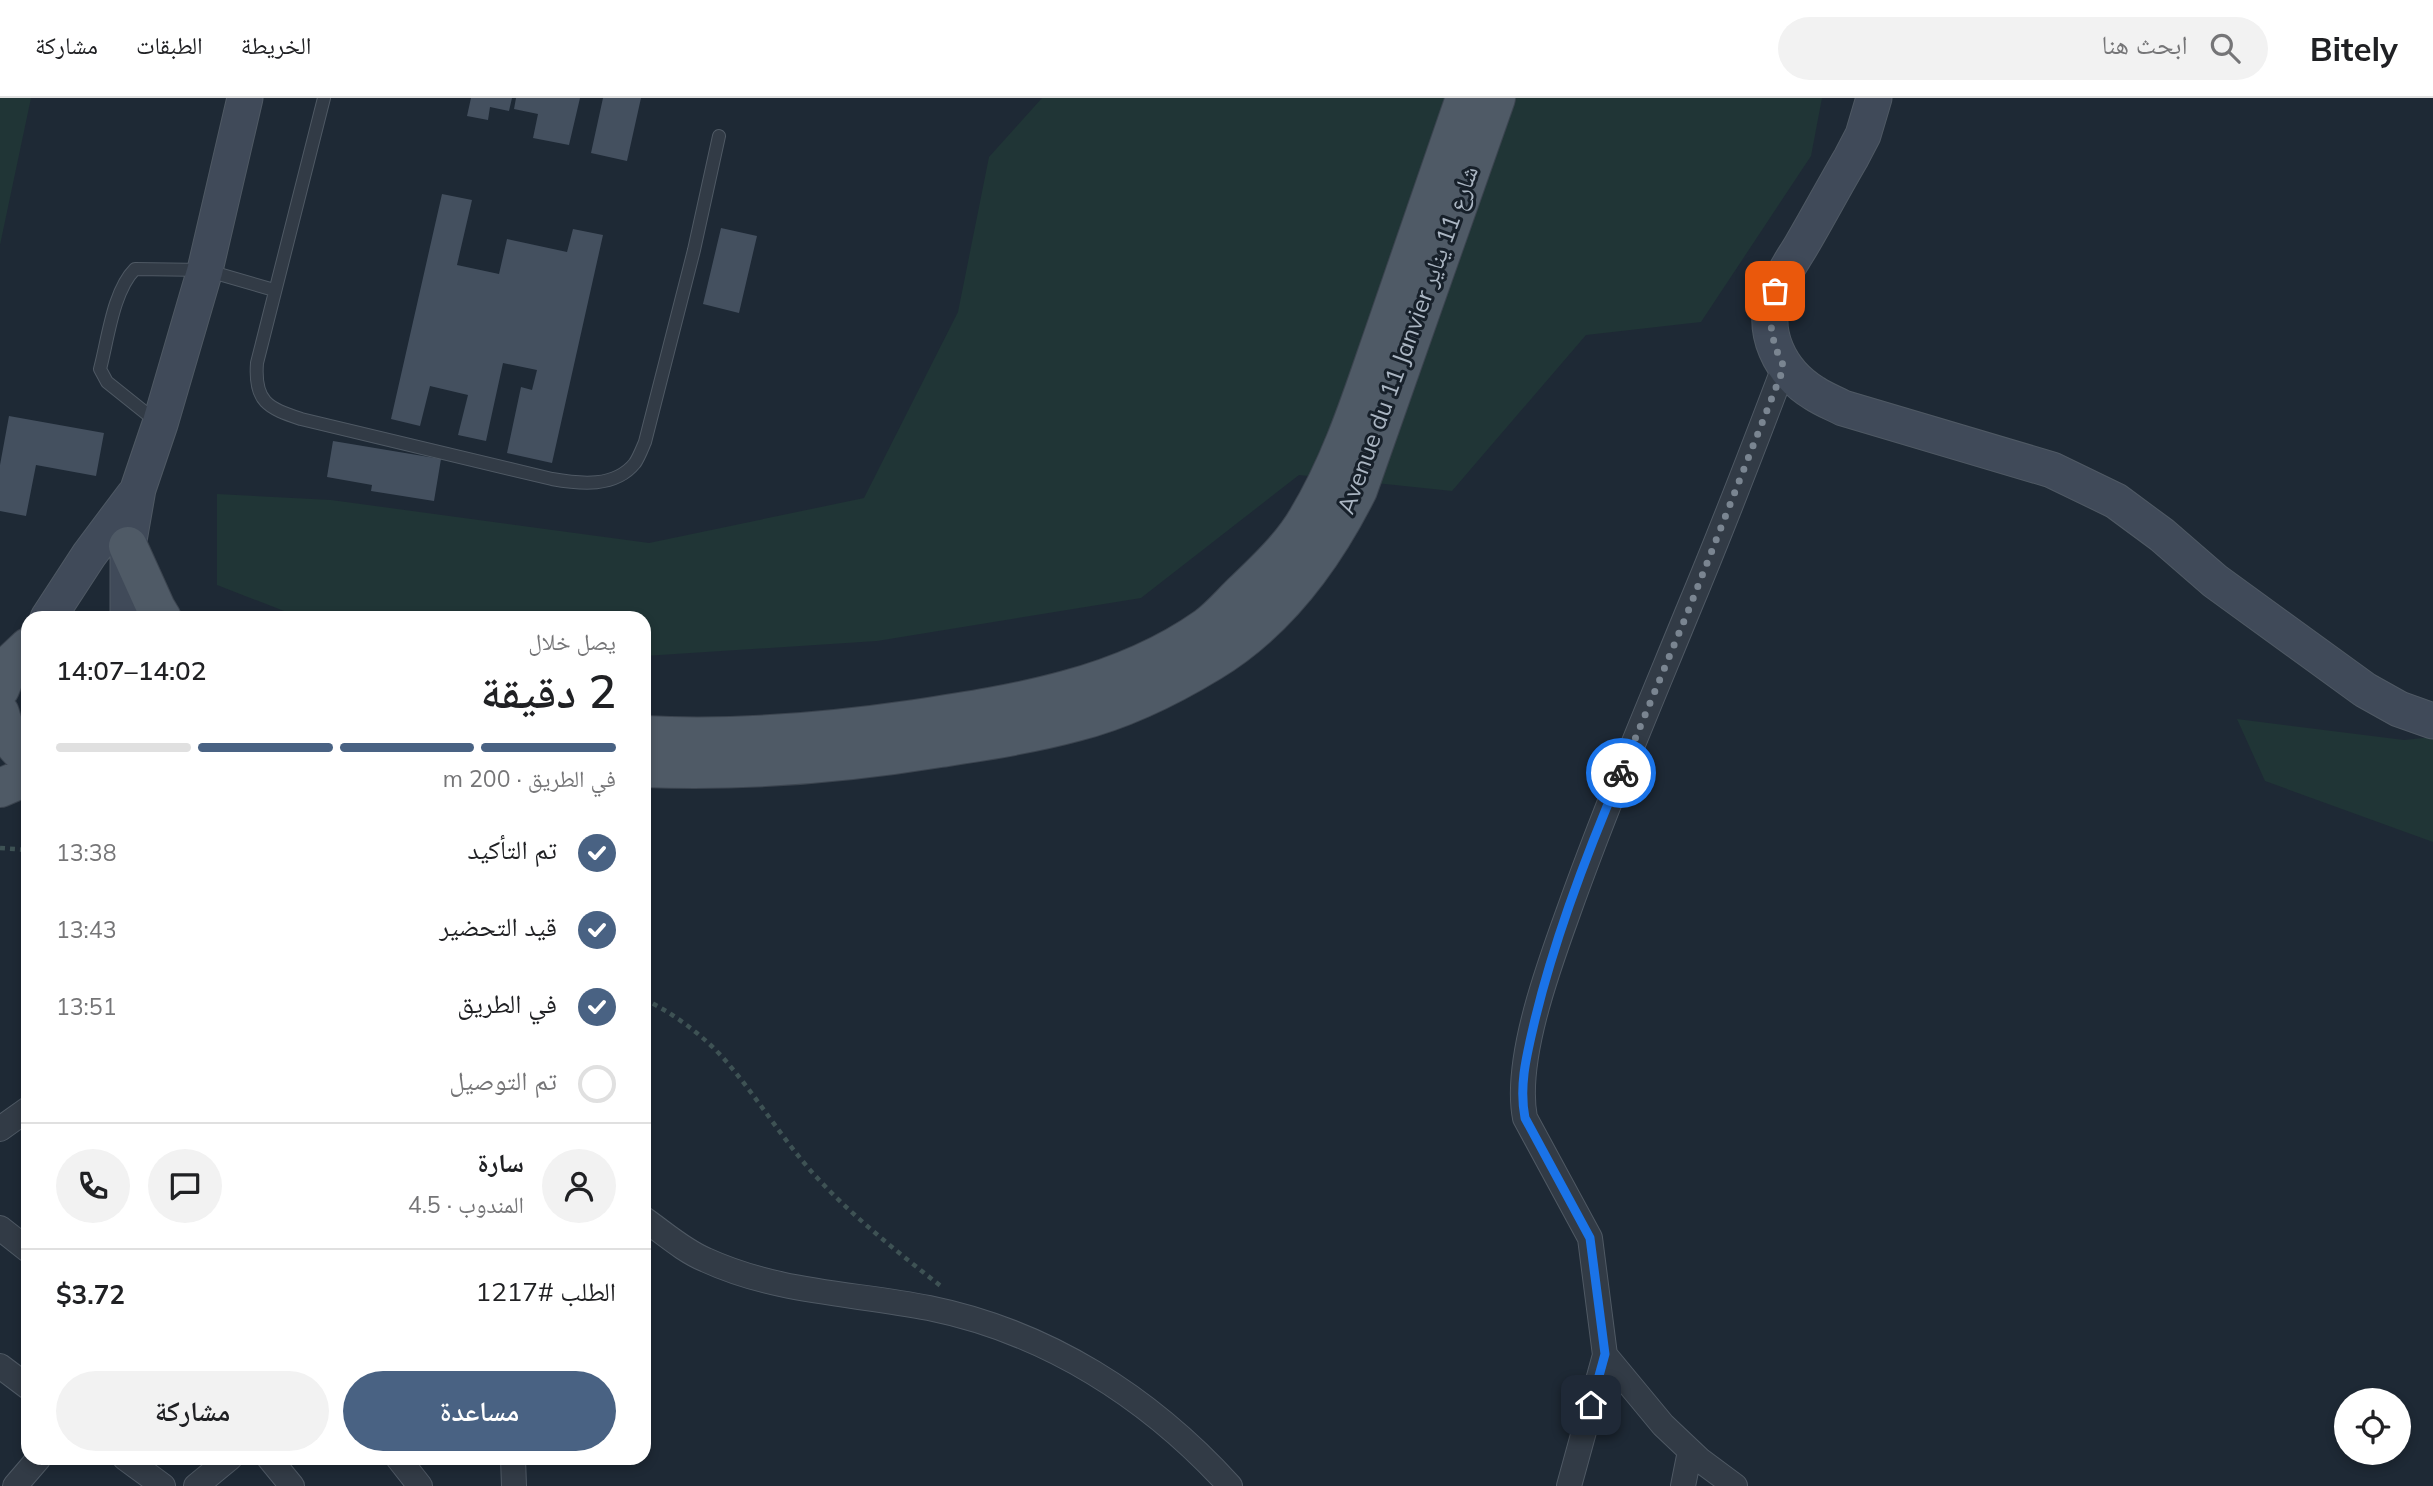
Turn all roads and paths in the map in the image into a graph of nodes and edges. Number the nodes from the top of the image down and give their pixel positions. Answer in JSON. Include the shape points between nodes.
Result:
{"nodes":[{"id":1,"x":246,"y":98,"type":"edge"},
{"id":2,"x":324,"y":98,"type":"edge"},
{"id":3,"x":1465,"y":98,"type":"edge"},
{"id":4,"x":1496,"y":98,"type":"edge"},
{"id":5,"x":1874,"y":98,"type":"edge"},
{"id":6,"x":719,"y":136,"type":"dead end"},
{"id":7,"x":205,"y":270,"type":"junction"},
{"id":8,"x":274,"y":290,"type":"junction"},
{"id":9,"x":1784,"y":367,"type":"junction"},
{"id":10,"x":160,"y":424,"type":"junction"},
{"id":11,"x":138,"y":489,"type":"junction"},
{"id":12,"x":128,"y":546,"type":"junction"},
{"id":13,"x":53,"y":611,"type":"edge"},
{"id":14,"x":128,"y":611,"type":"edge"},
{"id":15,"x":158,"y":611,"type":"edge"},
{"id":16,"x":21,"y":654,"type":"edge"},
{"id":17,"x":0,"y":689,"type":"edge"},
{"id":18,"x":0,"y":713,"type":"edge"},
{"id":19,"x":2433,"y":721,"type":"edge"},
{"id":20,"x":651,"y":735,"type":"edge"},
{"id":21,"x":651,"y":768,"type":"edge"},
{"id":22,"x":16,"y":774,"type":"edge"},
{"id":23,"x":0,"y":848,"type":"edge"},
{"id":24,"x":21,"y":850,"type":"edge"},
{"id":25,"x":651,"y":1002,"type":"edge"},
{"id":26,"x":21,"y":1114,"type":"edge"},
{"id":27,"x":0,"y":1129,"type":"edge"},
{"id":28,"x":651,"y":1224,"type":"edge"},
{"id":29,"x":0,"y":1228,"type":"edge"},
{"id":30,"x":21,"y":1244,"type":"edge"},
{"id":31,"x":944,"y":1289,"type":"dead end"},
{"id":32,"x":1605,"y":1354,"type":"junction"},
{"id":33,"x":0,"y":1366,"type":"edge"},
{"id":34,"x":21,"y":1382,"type":"edge"},
{"id":35,"x":1689,"y":1451,"type":"junction"},
{"id":36,"x":33,"y":1465,"type":"edge"},
{"id":37,"x":134,"y":1465,"type":"edge"},
{"id":38,"x":222,"y":1465,"type":"edge"},
{"id":39,"x":275,"y":1465,"type":"edge"},
{"id":40,"x":404,"y":1465,"type":"edge"},
{"id":41,"x":513,"y":1465,"type":"edge"},
{"id":42,"x":15,"y":1486,"type":"edge"},
{"id":43,"x":163,"y":1486,"type":"edge"},
{"id":44,"x":196,"y":1486,"type":"edge"},
{"id":45,"x":292,"y":1486,"type":"edge"},
{"id":46,"x":420,"y":1486,"type":"edge"},
{"id":47,"x":514,"y":1486,"type":"edge"},
{"id":48,"x":1230,"y":1486,"type":"edge"},
{"id":49,"x":1569,"y":1486,"type":"edge"},
{"id":50,"x":1683,"y":1486,"type":"edge"},
{"id":51,"x":1735,"y":1486,"type":"edge"}],
"edges":[{"from":1,"to":7,"type":"street"},
{"from":2,"to":8,"type":"lane"},
{"from":3,"to":20,"type":"main road","name":"Avenue du 11 Janvier شارع 11 يناير","via":[[1332,472],[1298,532],[1207,626],[1149,660],[1072,690],[981,709],[787,734]]},
{"from":4,"to":21,"type":"main road","name":"Avenue du 11 Janvier شارع 11 يناير","via":[[1358,490],[1316,563],[1254,630],[1213,661],[1155,693],[1077,722],[879,758],[782,767]]},
{"from":5,"to":9,"type":"street","via":[[1863,135],[1775,291],[1769,320]]},
{"from":6,"to":8,"type":"lane","via":[[645,442],[635,463],[613,479],[584,485],[552,480],[301,419],[267,405],[255,378]]},
{"from":7,"to":8,"type":"lane"},
{"from":7,"to":10,"type":"street"},
{"from":7,"to":10,"type":"lane","via":[[135,270],[120,291],[100,369],[107,382]]},
{"from":9,"to":19,"type":"street","via":[[1814,394],[1843,408],[2052,470],[2116,501],[2215,581],[2365,690]]},
{"from":9,"to":32,"type":"street","via":[[1598,826],[1544,979],[1523,1072],[1525,1118],[1590,1238]]},
{"from":10,"to":11,"type":"street"},
{"from":11,"to":12,"type":"street"},
{"from":11,"to":13,"type":"street"},
{"from":12,"to":14,"type":"street"},
{"from":12,"to":15,"type":"main road"},
{"from":16,"to":17,"type":"main road","via":[[10,664]]},
{"from":18,"to":22,"type":"main road","via":[[15,748]]},
{"from":23,"to":24,"type":"path"},
{"from":25,"to":31,"type":"path","via":[[695,1032],[724,1059],[821,1182]]},
{"from":26,"to":27,"type":"street"},
{"from":28,"to":48,"type":"street","via":[[704,1260],[755,1278],[800,1290],[928,1308],[986,1322],[1050,1348],[1110,1381],[1170,1426]]},
{"from":29,"to":30,"type":"street"},
{"from":32,"to":35,"type":"street"},
{"from":32,"to":49,"type":"street"},
{"from":33,"to":34,"type":"street"},
{"from":35,"to":50,"type":"street"},
{"from":35,"to":51,"type":"street"},
{"from":36,"to":42,"type":"street"},
{"from":37,"to":43,"type":"street"},
{"from":38,"to":44,"type":"street"},
{"from":39,"to":45,"type":"street"},
{"from":40,"to":46,"type":"street"},
{"from":41,"to":47,"type":"street"}]}
